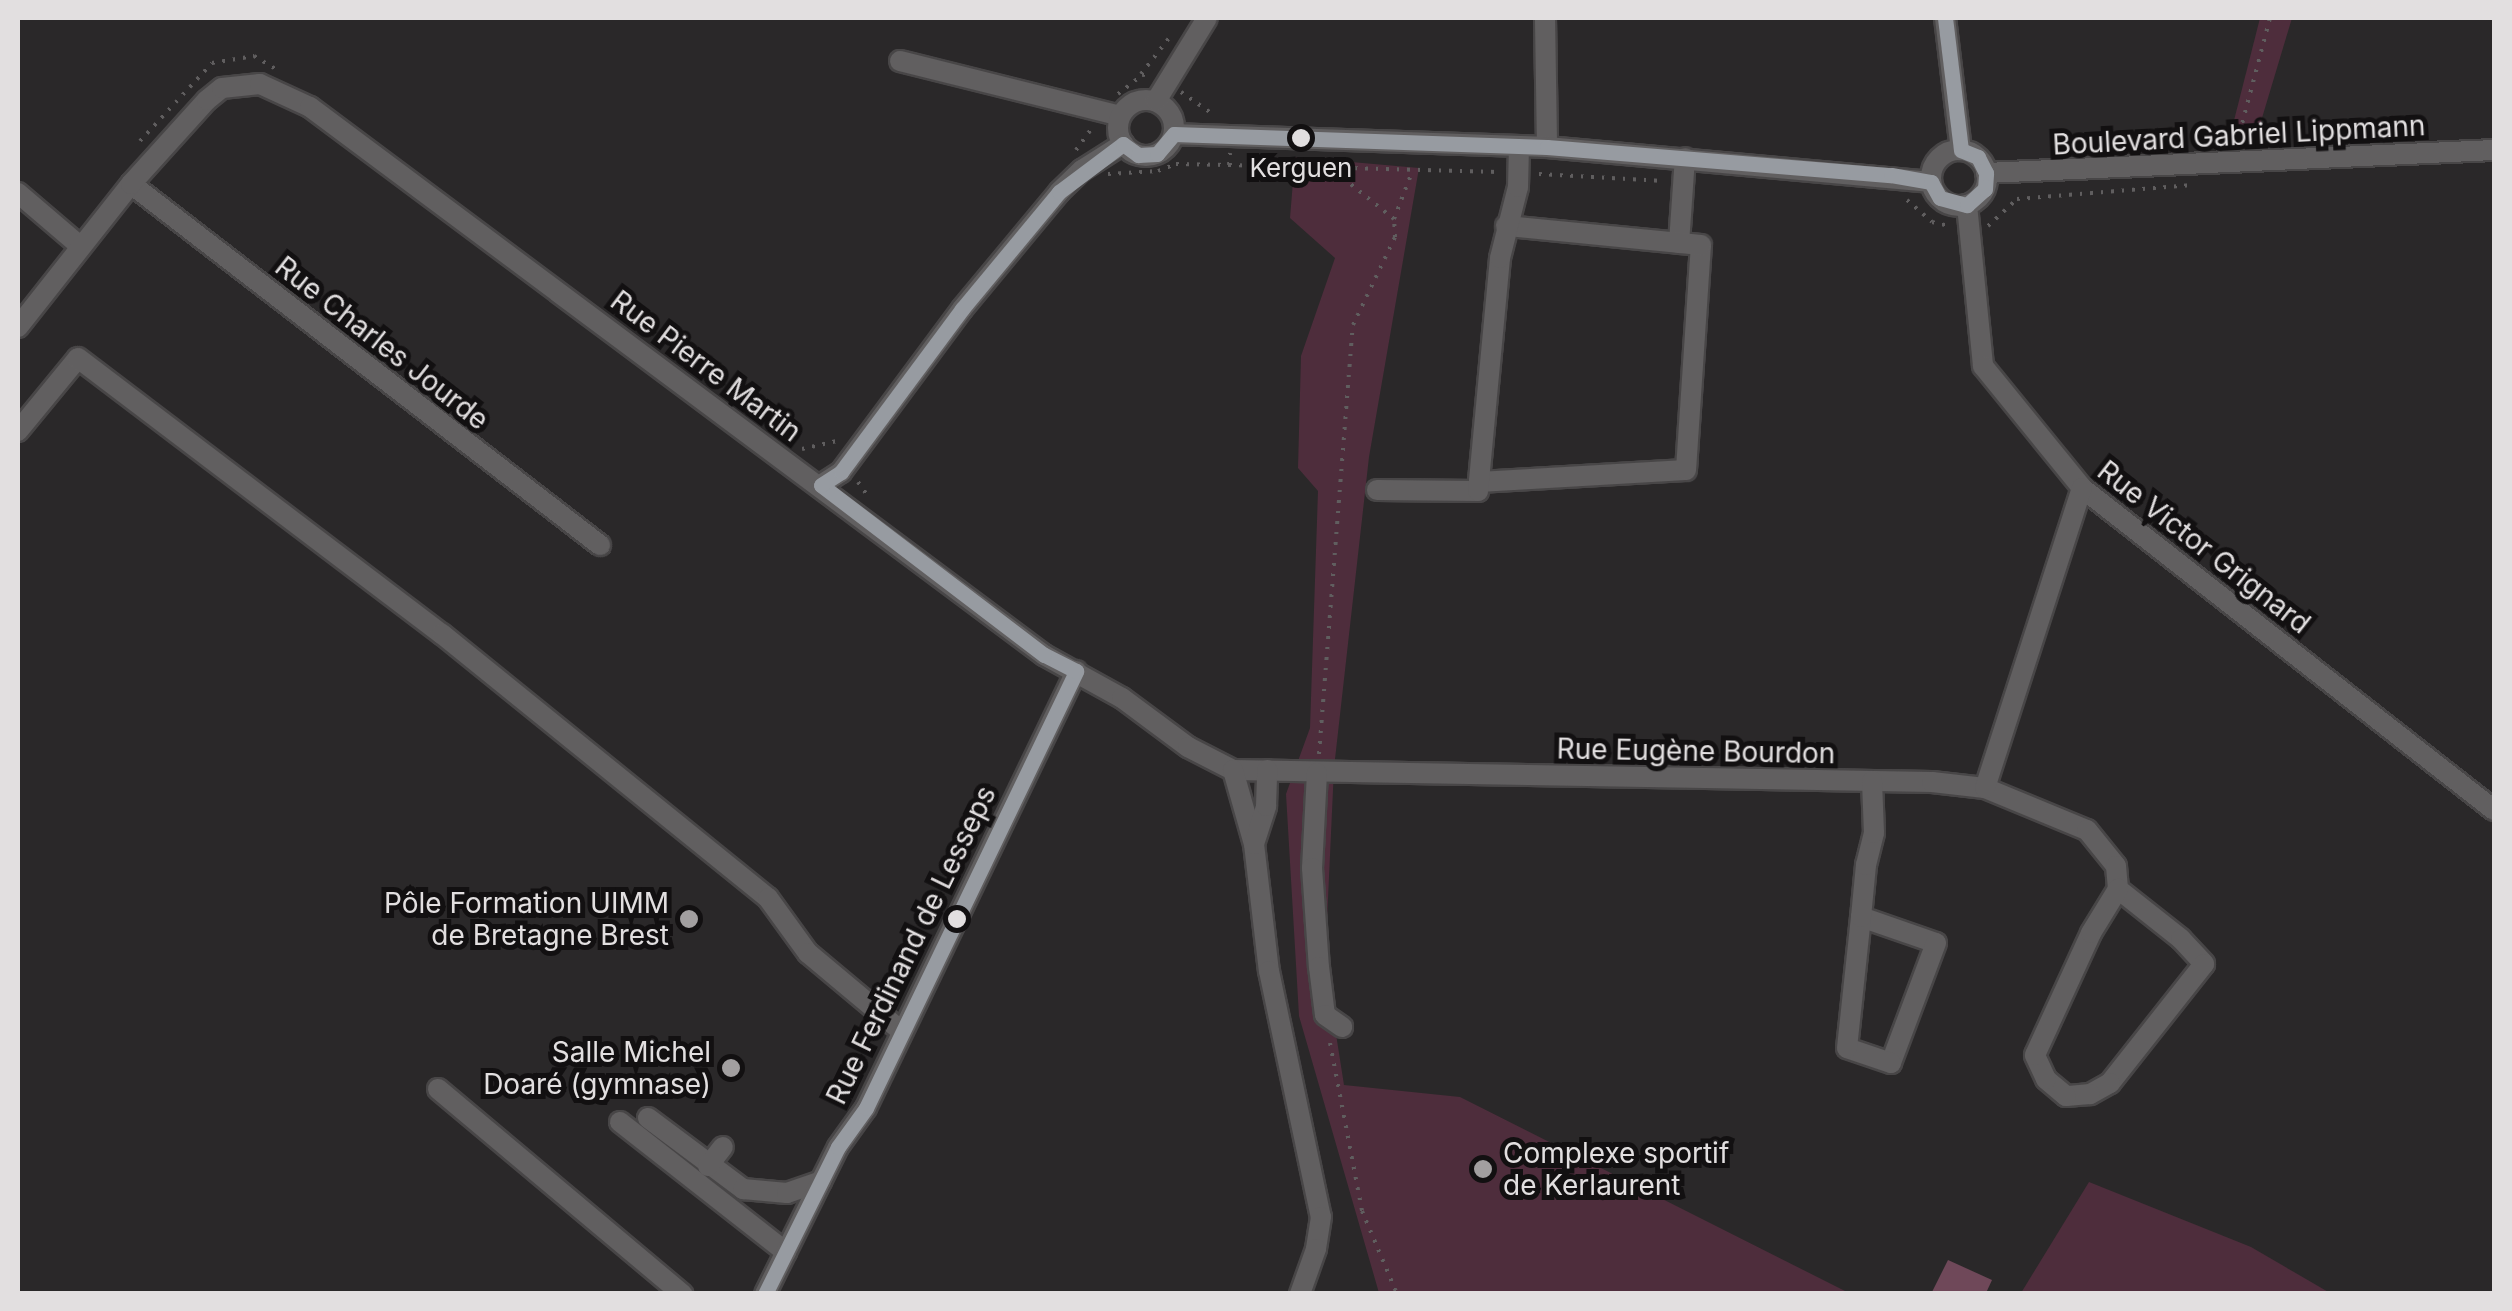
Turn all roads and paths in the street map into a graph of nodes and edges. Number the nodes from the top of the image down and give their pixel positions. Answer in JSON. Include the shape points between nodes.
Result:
{"nodes":[{"id":1,"x":1208,"y":18,"type":"edge"},
{"id":2,"x":1545,"y":18,"type":"edge"},
{"id":3,"x":1946,"y":18,"type":"edge"},
{"id":4,"x":2270,"y":18,"type":"edge"},
{"id":5,"x":1173,"y":34,"type":"dead end"},
{"id":6,"x":900,"y":61,"type":"dead end"},
{"id":7,"x":282,"y":72,"type":"dead end"},
{"id":8,"x":1156,"y":101,"type":"junction"},
{"id":9,"x":1111,"y":114,"type":"junction"},
{"id":10,"x":1174,"y":134,"type":"junction"},
{"id":11,"x":1123,"y":144,"type":"junction"},
{"id":12,"x":1518,"y":146,"type":"junction"},
{"id":13,"x":1547,"y":147,"type":"junction"},
{"id":14,"x":134,"y":150,"type":"dead end"},
{"id":15,"x":1961,"y":150,"type":"junction"},
{"id":16,"x":2494,"y":150,"type":"edge"},
{"id":17,"x":1069,"y":158,"type":"dead end"},
{"id":18,"x":1685,"y":158,"type":"junction"},
{"id":19,"x":2236,"y":164,"type":"junction"},
{"id":20,"x":1331,"y":169,"type":"dead end"},
{"id":21,"x":1412,"y":170,"type":"dead end"},
{"id":22,"x":1986,"y":173,"type":"junction"},
{"id":23,"x":1931,"y":182,"type":"junction"},
{"id":24,"x":131,"y":184,"type":"junction"},
{"id":25,"x":18,"y":192,"type":"edge"},
{"id":26,"x":1967,"y":205,"type":"junction"},
{"id":27,"x":1394,"y":219,"type":"junction"},
{"id":28,"x":1506,"y":226,"type":"junction"},
{"id":29,"x":1679,"y":243,"type":"junction"},
{"id":30,"x":80,"y":246,"type":"junction"},
{"id":31,"x":18,"y":326,"type":"edge"},
{"id":32,"x":18,"y":431,"type":"edge"},
{"id":33,"x":848,"y":436,"type":"dead end"},
{"id":34,"x":795,"y":448,"type":"dead end"},
{"id":35,"x":1479,"y":482,"type":"junction"},
{"id":36,"x":821,"y":486,"type":"junction"},
{"id":37,"x":2082,"y":488,"type":"junction"},
{"id":38,"x":1377,"y":490,"type":"dead end"},
{"id":39,"x":600,"y":545,"type":"dead end"},
{"id":40,"x":1076,"y":672,"type":"junction"},
{"id":41,"x":1233,"y":770,"type":"junction"},
{"id":42,"x":1267,"y":770,"type":"junction"},
{"id":43,"x":1295,"y":773,"type":"joint"},
{"id":44,"x":1317,"y":774,"type":"junction"},
{"id":45,"x":1872,"y":781,"type":"junction"},
{"id":46,"x":1985,"y":788,"type":"junction"},
{"id":47,"x":2494,"y":810,"type":"edge"},
{"id":48,"x":1254,"y":844,"type":"junction"},
{"id":49,"x":2118,"y":889,"type":"junction"},
{"id":50,"x":1860,"y":917,"type":"junction"},
{"id":51,"x":1334,"y":1021,"type":"joint"},
{"id":52,"x":900,"y":1030,"type":"junction"},
{"id":53,"x":438,"y":1088,"type":"dead end"},
{"id":54,"x":648,"y":1118,"type":"dead end"},
{"id":55,"x":620,"y":1122,"type":"dead end"},
{"id":56,"x":723,"y":1147,"type":"dead end"},
{"id":57,"x":708,"y":1166,"type":"junction"},
{"id":58,"x":821,"y":1182,"type":"junction"},
{"id":59,"x":786,"y":1252,"type":"junction"},
{"id":60,"x":678,"y":1292,"type":"edge"},
{"id":61,"x":765,"y":1294,"type":"edge"},
{"id":62,"x":1300,"y":1294,"type":"edge"},
{"id":63,"x":1397,"y":1294,"type":"edge"}],
"edges":[{"from":1,"to":8,"type":"street"},
{"from":2,"to":13,"type":"street"},
{"from":3,"to":15,"type":"street"},
{"from":4,"to":19,"type":"path"},
{"from":5,"to":9,"type":"path"},
{"from":6,"to":9,"type":"street"},
{"from":7,"to":14,"type":"path","via":[[254,56],[212,63]]},
{"from":8,"to":9,"type":"street","via":[[1131,103]]},
{"from":8,"to":10,"type":"street","via":[[1169,110]]},
{"from":9,"to":11,"type":"street"},
{"from":9,"to":17,"type":"path"},
{"from":10,"to":11,"type":"street","via":[[1156,154],[1138,155]]},
{"from":10,"to":12,"type":"street"},
{"from":11,"to":36,"type":"street","via":[[1059,192],[842,472]]},
{"from":12,"to":13,"type":"street"},
{"from":12,"to":28,"type":"street","via":[[1518,187]]},
{"from":13,"to":18,"type":"street"},
{"from":15,"to":22,"type":"street","via":[[1978,157]]},
{"from":15,"to":23,"type":"street","via":[[1938,158]]},
{"from":16,"to":19,"type":"street","name":"Boulevard Gabriel Lippmann"},
{"from":18,"to":23,"type":"street"},
{"from":18,"to":29,"type":"street"},
{"from":19,"to":22,"type":"street","name":"Boulevard Gabriel Lippmann"},
{"from":20,"to":27,"type":"path"},
{"from":21,"to":27,"type":"path"},
{"from":22,"to":26,"type":"street","via":[[1984,189]]},
{"from":23,"to":26,"type":"street","via":[[1940,198]]},
{"from":24,"to":30,"type":"street","name":"Rue Pierre Martin"},
{"from":24,"to":36,"type":"street","name":"Rue Pierre Martin","via":[[222,88],[239,83],[283,91]]},
{"from":24,"to":39,"type":"street","name":"Rue Charles Jourde"},
{"from":25,"to":30,"type":"street"},
{"from":26,"to":37,"type":"street","name":"Rue Victor Grignard","via":[[1984,366]]},
{"from":27,"to":44,"type":"path","via":[[1394,237],[1353,325]]},
{"from":28,"to":29,"type":"street"},
{"from":28,"to":35,"type":"street"},
{"from":29,"to":35,"type":"street","via":[[1700,245],[1686,470]]},
{"from":30,"to":31,"type":"street","name":"Rue Pierre Martin"},
{"from":32,"to":52,"type":"street","via":[[78,358],[442,634],[752,885],[780,911],[808,953]]},
{"from":33,"to":34,"type":"path"},
{"from":35,"to":38,"type":"street","via":[[1478,491]]},
{"from":36,"to":40,"type":"street","name":"Rue Pierre Martin","via":[[1044,655]]},
{"from":37,"to":46,"type":"street"},
{"from":37,"to":47,"type":"street","name":"Rue Victor Grignard"},
{"from":40,"to":41,"type":"street","name":"Rue Pierre Martin"},
{"from":40,"to":52,"type":"street","name":"Rue Ferdinand de Lesseps"},
{"from":41,"to":42,"type":"street","name":"Rue Pierre Martin"},
{"from":41,"to":48,"type":"street"},
{"from":42,"to":43,"type":"street","name":"Rue Pierre Martin"},
{"from":42,"to":48,"type":"street","via":[[1266,806]]},
{"from":43,"to":44,"type":"street","name":"Rue Eugène Bourdon"},
{"from":44,"to":45,"type":"street","name":"Rue Eugène Bourdon"},
{"from":44,"to":51,"type":"street","via":[[1312,868]]},
{"from":45,"to":46,"type":"street","name":"Rue Eugène Bourdon"},
{"from":45,"to":50,"type":"street","via":[[1874,833]]},
{"from":46,"to":49,"type":"street","name":"Rue Eugène Bourdon","via":[[2087,830],[2116,866]]},
{"from":48,"to":62,"type":"street","via":[[1270,971],[1321,1217]]},
{"from":49,"to":49,"type":"street","via":[[2204,964],[2110,1083],[2066,1096],[2046,1079],[2035,1055]]},
{"from":50,"to":50,"type":"street","via":[[1847,1048],[1891,1063],[1936,943]]},
{"from":51,"to":63,"type":"path","via":[[1362,1211]]},
{"from":52,"to":58,"type":"street","name":"Rue Ferdinand de Lesseps","via":[[866,1108]]},
{"from":53,"to":60,"type":"street"},
{"from":54,"to":57,"type":"street"},
{"from":55,"to":59,"type":"street"},
{"from":56,"to":57,"type":"street"},
{"from":57,"to":58,"type":"street","via":[[743,1189],[766,1194]]},
{"from":58,"to":59,"type":"street","name":"Rue Ferdinand de Lesseps"},
{"from":59,"to":61,"type":"street","name":"Rue Ferdinand de Lesseps"}]}
